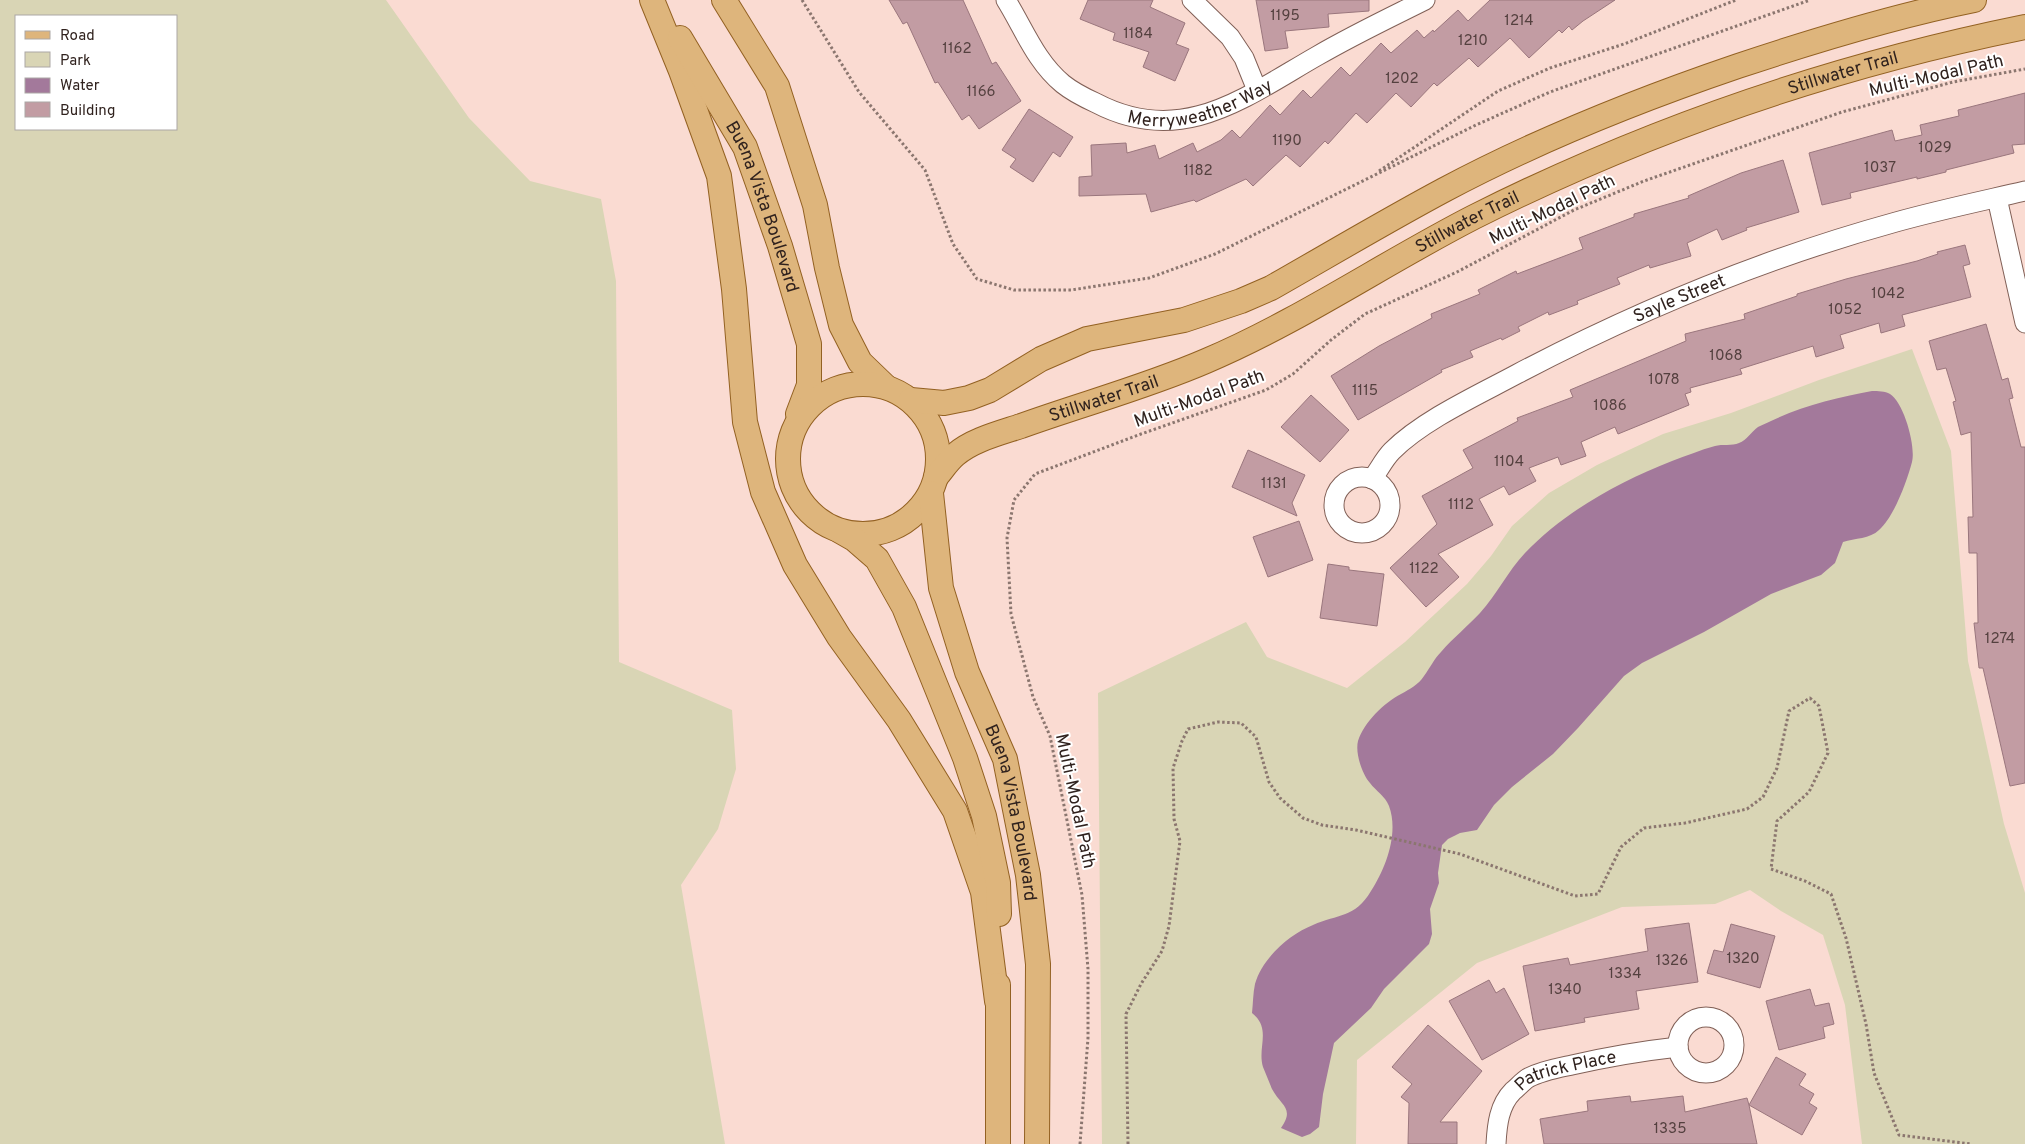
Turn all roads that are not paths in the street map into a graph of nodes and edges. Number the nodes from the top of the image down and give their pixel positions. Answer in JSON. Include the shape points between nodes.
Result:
{"nodes":[{"id":1,"x":652,"y":0,"type":"edge"},
{"id":2,"x":657,"y":0,"type":"edge"},
{"id":3,"x":724,"y":0,"type":"edge"},
{"id":4,"x":1006,"y":0,"type":"edge"},
{"id":5,"x":1192,"y":0,"type":"edge"},
{"id":6,"x":1425,"y":0,"type":"edge"},
{"id":7,"x":1974,"y":0,"type":"edge"},
{"id":8,"x":2025,"y":27,"type":"edge"},
{"id":9,"x":1258,"y":90,"type":"junction"},
{"id":10,"x":2025,"y":192,"type":"edge"},
{"id":11,"x":1997,"y":198,"type":"junction"},
{"id":12,"x":2025,"y":323,"type":"edge"},
{"id":13,"x":886,"y":387,"type":"junction"},
{"id":14,"x":911,"y":400,"type":"junction"},
{"id":15,"x":793,"y":429,"type":"junction"},
{"id":16,"x":1372,"y":479,"type":"dead end"},
{"id":17,"x":933,"y":485,"type":"junction"},
{"id":18,"x":840,"y":530,"type":"junction"},
{"id":19,"x":997,"y":1001,"type":"junction"},
{"id":20,"x":1678,"y":1047,"type":"dead end"},
{"id":21,"x":998,"y":1144,"type":"edge"},
{"id":22,"x":1037,"y":1144,"type":"edge"},
{"id":23,"x":1496,"y":1144,"type":"edge"}],
"edges":[{"from":1,"to":19,"type":"main road","via":[[719,176],[734,289],[745,422],[763,492],[795,564],[819,605],[899,720],[955,811],[983,892]]},
{"from":2,"to":15,"type":"main road","name":"Buena Vista Boulevard","via":[[745,147],[780,246],[809,344],[809,385]]},
{"from":3,"to":13,"type":"main road","name":"Buena Vista Boulevard","via":[[777,86],[815,205],[841,325],[860,362]]},
{"from":4,"to":9,"type":"street","name":"Merryweather Way","via":[[1043,64],[1064,85],[1110,110],[1136,118],[1170,121],[1201,116]]},
{"from":5,"to":9,"type":"street","via":[[1230,37],[1244,58]]},
{"from":6,"to":9,"type":"street","name":"Merryweather Way","via":[[1356,34]]},
{"from":7,"to":14,"type":"main road","via":[[1883,20],[1788,49],[1602,116],[1446,189],[1271,288],[1241,301],[1184,320],[1087,339],[1041,359],[990,390],[969,398],[944,403]]},
{"from":8,"to":17,"type":"main road","name":"Stillwater Trail","via":[[1907,54],[1809,82],[1654,136],[1472,218],[1264,335],[1168,376],[977,442],[956,454]]},
{"from":10,"to":11,"type":"street","name":"Sayle Street"},
{"from":11,"to":12,"type":"street"},
{"from":11,"to":16,"type":"street","name":"Sayle Street","via":[[1895,222],[1804,251],[1706,286],[1630,318],[1565,349],[1407,437],[1390,453]]},
{"from":13,"to":14,"type":"main road","name":"Buena Vista Boulevard"},
{"from":13,"to":15,"type":"main road","name":"Buena Vista Boulevard","via":[[864,384],[842,386],[828,392],[805,410]]},
{"from":14,"to":17,"type":"main road","name":"Buena Vista Boulevard","via":[[926,418],[936,439],[938,461]]},
{"from":15,"to":18,"type":"main road","name":"Buena Vista Boulevard","via":[[787,451],[788,474],[796,496],[810,514],[830,528]]},
{"from":17,"to":18,"type":"main road","name":"Buena Vista Boulevard","via":[[917,512],[898,526],[876,534],[852,534]]},
{"from":17,"to":22,"type":"main road","name":"Buena Vista Boulevard","via":[[935,547],[941,588],[967,672],[1005,759],[1028,876],[1038,964]]},
{"from":18,"to":19,"type":"main road","name":"Buena Vista Boulevard","via":[[876,559],[904,607],[965,758],[984,816],[998,883],[1001,955]]},
{"from":19,"to":21,"type":"main road","name":"Buena Vista Boulevard"},
{"from":20,"to":23,"type":"street","name":"Patrick Place","via":[[1580,1063],[1528,1078],[1512,1092],[1501,1109]]}]}
